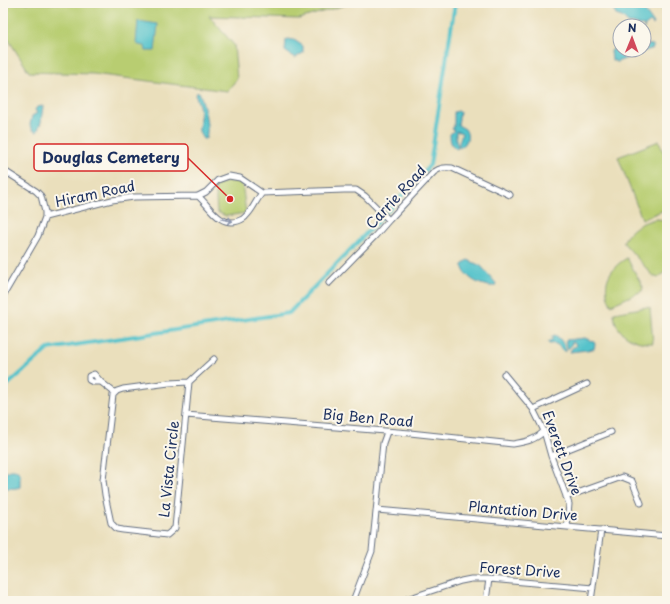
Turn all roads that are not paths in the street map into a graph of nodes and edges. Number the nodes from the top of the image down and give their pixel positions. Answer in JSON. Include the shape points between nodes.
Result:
{"nodes":[{"id":1,"x":3,"y":170,"type":"edge"},
{"id":2,"x":262,"y":193,"type":"junction"},
{"id":3,"x":510,"y":195,"type":"dead end"},
{"id":4,"x":198,"y":196,"type":"junction"},
{"id":5,"x":45,"y":217,"type":"junction"},
{"id":6,"x":389,"y":220,"type":"junction"},
{"id":7,"x":329,"y":283,"type":"dead end"},
{"id":8,"x":3,"y":296,"type":"edge"},
{"id":9,"x":214,"y":359,"type":"dead end"},
{"id":10,"x":504,"y":374,"type":"dead end"},
{"id":11,"x":101,"y":382,"type":"dead end"},
{"id":12,"x":189,"y":382,"type":"junction"},
{"id":13,"x":587,"y":384,"type":"dead end"},
{"id":14,"x":115,"y":393,"type":"junction"},
{"id":15,"x":533,"y":409,"type":"junction"},
{"id":16,"x":186,"y":415,"type":"junction"},
{"id":17,"x":544,"y":431,"type":"junction"},
{"id":18,"x":387,"y":432,"type":"junction"},
{"id":19,"x":611,"y":432,"type":"dead end"},
{"id":20,"x":551,"y":456,"type":"junction"},
{"id":21,"x":566,"y":497,"type":"junction"},
{"id":22,"x":641,"y":503,"type":"dead end"},
{"id":23,"x":377,"y":510,"type":"junction"},
{"id":24,"x":567,"y":527,"type":"junction"},
{"id":25,"x":601,"y":530,"type":"junction"},
{"id":26,"x":667,"y":536,"type":"edge"},
{"id":27,"x":489,"y":579,"type":"junction"},
{"id":28,"x":593,"y":588,"type":"junction"},
{"id":29,"x":353,"y":601,"type":"edge"},
{"id":30,"x":401,"y":601,"type":"edge"},
{"id":31,"x":486,"y":601,"type":"edge"},
{"id":32,"x":591,"y":601,"type":"edge"}],
"edges":[{"from":1,"to":5,"type":"street","via":[[41,196]]},
{"from":2,"to":4,"type":"street","via":[[240,178],[229,176],[218,180]]},
{"from":4,"to":2,"type":"street","one_way":true,"via":[[219,218],[234,222],[248,215]]},
{"from":2,"to":6,"type":"street","via":[[356,190]]},
{"from":3,"to":6,"type":"street","name":"Carrie Road","via":[[452,168],[443,167],[434,172]]},
{"from":4,"to":5,"type":"street","name":"Hiram Road","via":[[112,200]]},
{"from":5,"to":8,"type":"street","via":[[38,236]]},
{"from":6,"to":7,"type":"street","name":"Carrie Road"},
{"from":9,"to":12,"type":"street"},
{"from":10,"to":15,"type":"street","name":"Everett Drive"},
{"from":11,"to":14,"type":"street"},
{"from":12,"to":14,"type":"street","via":[[124,389]]},
{"from":12,"to":16,"type":"street","name":"La Vista Circle"},
{"from":13,"to":15,"type":"street"},
{"from":14,"to":16,"type":"street","name":"La Vista Circle","via":[[112,400],[103,480],[111,523],[117,529],[167,535],[175,528]]},
{"from":15,"to":17,"type":"street","name":"Everett Drive"},
{"from":16,"to":18,"type":"street","name":"Big Ben Road"},
{"from":17,"to":18,"type":"street","name":"Big Ben Road","via":[[539,437],[513,444]]},
{"from":17,"to":20,"type":"street","name":"Everett Drive"},
{"from":18,"to":23,"type":"street","via":[[383,443]]},
{"from":19,"to":20,"type":"street"},
{"from":20,"to":21,"type":"street","name":"Everett Drive"},
{"from":21,"to":22,"type":"street","via":[[622,477],[632,481]]},
{"from":21,"to":24,"type":"street","name":"Everett Drive","via":[[569,504]]},
{"from":23,"to":24,"type":"street","name":"Plantation Drive"},
{"from":23,"to":29,"type":"street","via":[[372,551]]},
{"from":24,"to":25,"type":"street","name":"Plantation Drive"},
{"from":25,"to":26,"type":"street","name":"Plantation Drive"},
{"from":25,"to":28,"type":"street"},
{"from":27,"to":28,"type":"street","name":"Forest Drive"},
{"from":27,"to":30,"type":"street","name":"Forest Drive","via":[[471,578]]},
{"from":27,"to":31,"type":"street"},
{"from":28,"to":32,"type":"street"}]}
